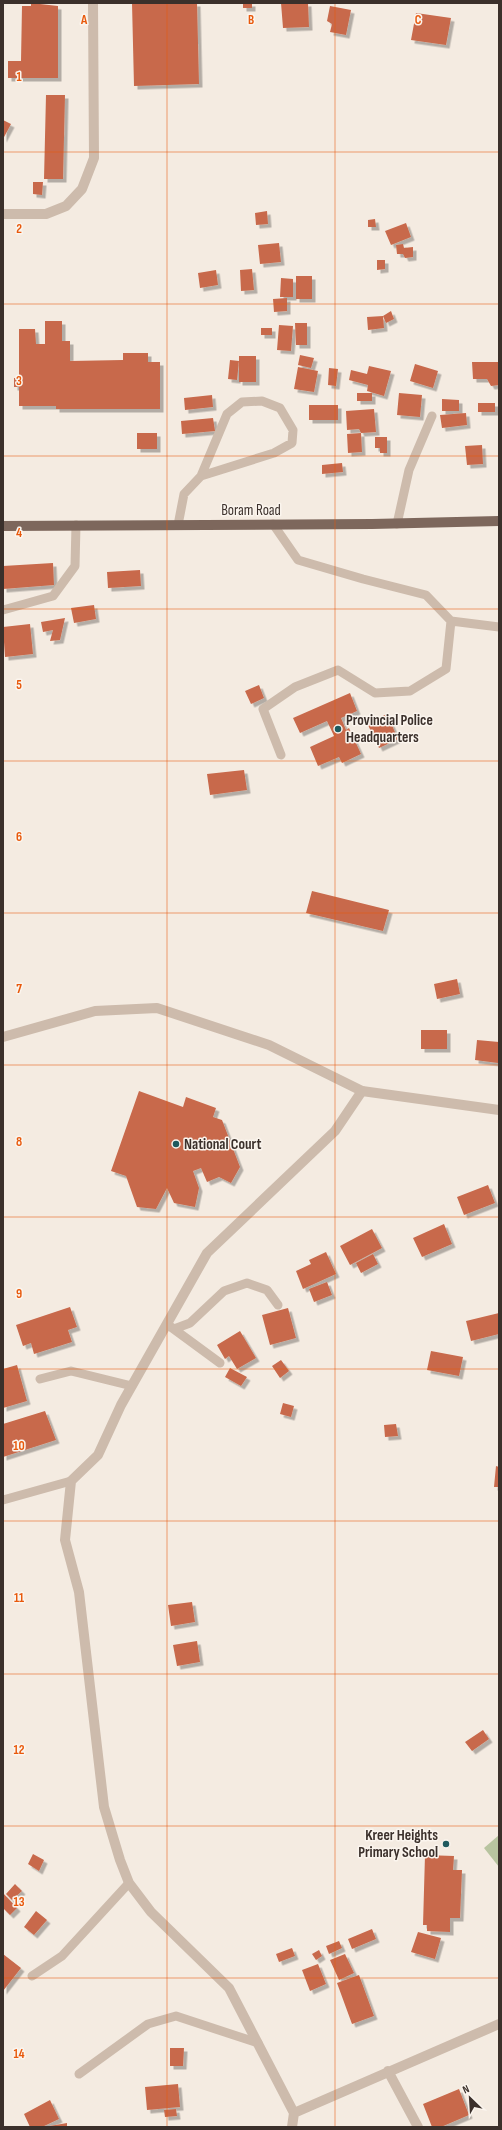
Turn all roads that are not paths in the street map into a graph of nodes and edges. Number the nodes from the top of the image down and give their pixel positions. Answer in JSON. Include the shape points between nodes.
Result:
{"nodes":[{"id":1,"x":93,"y":3,"type":"edge"},
{"id":2,"x":3,"y":214,"type":"edge"},
{"id":3,"x":432,"y":416,"type":"dead end"},
{"id":4,"x":201,"y":476,"type":"junction"},
{"id":5,"x":499,"y":521,"type":"edge"},
{"id":6,"x":273,"y":524,"type":"junction"},
{"id":7,"x":397,"y":524,"type":"junction"},
{"id":8,"x":76,"y":525,"type":"junction"},
{"id":9,"x":178,"y":525,"type":"junction"},
{"id":10,"x":3,"y":526,"type":"edge"},
{"id":11,"x":3,"y":610,"type":"edge"},
{"id":12,"x":451,"y":621,"type":"junction"},
{"id":13,"x":499,"y":627,"type":"edge"},
{"id":14,"x":281,"y":754,"type":"dead end"},
{"id":15,"x":3,"y":1037,"type":"edge"},
{"id":16,"x":362,"y":1091,"type":"junction"},
{"id":17,"x":499,"y":1110,"type":"edge"},
{"id":18,"x":278,"y":1305,"type":"dead end"},
{"id":19,"x":170,"y":1327,"type":"junction"},
{"id":20,"x":220,"y":1363,"type":"dead end"},
{"id":21,"x":40,"y":1379,"type":"dead end"},
{"id":22,"x":132,"y":1386,"type":"junction"},
{"id":23,"x":71,"y":1482,"type":"junction"},
{"id":24,"x":3,"y":1500,"type":"edge"},
{"id":25,"x":129,"y":1883,"type":"junction"},
{"id":26,"x":32,"y":1976,"type":"dead end"},
{"id":27,"x":499,"y":2024,"type":"edge"},
{"id":28,"x":258,"y":2044,"type":"junction"},
{"id":29,"x":388,"y":2071,"type":"junction"},
{"id":30,"x":79,"y":2074,"type":"dead end"},
{"id":31,"x":294,"y":2112,"type":"junction"},
{"id":32,"x":292,"y":2127,"type":"edge"},
{"id":33,"x":418,"y":2127,"type":"edge"}],
"edges":[{"from":1,"to":2,"type":"street","via":[[94,158],[82,189],[66,206],[46,214]]},
{"from":3,"to":7,"type":"lane","via":[[409,470]]},
{"from":4,"to":4,"type":"lane","via":[[274,453],[292,443],[293,430],[280,408],[262,401],[242,402],[227,414]]},
{"from":4,"to":9,"type":"lane","via":[[184,494]]},
{"from":5,"to":7,"type":"main road","name":"Boram Road"},
{"from":6,"to":7,"type":"main road","name":"Boram Road"},
{"from":6,"to":9,"type":"main road","name":"Boram Road"},
{"from":6,"to":12,"type":"lane","via":[[298,560],[363,580],[426,595]]},
{"from":8,"to":9,"type":"main road","name":"Boram Road"},
{"from":8,"to":10,"type":"main road","name":"Boram Road"},
{"from":8,"to":11,"type":"lane","via":[[75,566],[52,596]]},
{"from":12,"to":13,"type":"lane"},
{"from":12,"to":14,"type":"lane","via":[[446,669],[410,692],[375,693],[338,670],[295,687],[263,709]]},
{"from":15,"to":16,"type":"street","via":[[95,1011],[157,1008],[269,1045]]},
{"from":16,"to":17,"type":"street"},
{"from":16,"to":19,"type":"street","via":[[335,1131],[207,1253]]},
{"from":18,"to":19,"type":"lane","via":[[267,1290],[247,1283],[224,1290],[190,1323]]},
{"from":19,"to":20,"type":"lane"},
{"from":19,"to":22,"type":"street"},
{"from":21,"to":22,"type":"lane","via":[[71,1371]]},
{"from":22,"to":23,"type":"street","via":[[98,1455]]},
{"from":23,"to":24,"type":"lane"},
{"from":23,"to":25,"type":"street","via":[[65,1540],[79,1592],[104,1807]]},
{"from":25,"to":26,"type":"lane","via":[[62,1956]]},
{"from":25,"to":28,"type":"street","via":[[152,1912],[229,1988]]},
{"from":27,"to":29,"type":"street"},
{"from":28,"to":30,"type":"lane","via":[[176,2016],[148,2024]]},
{"from":28,"to":31,"type":"street"},
{"from":29,"to":31,"type":"street"},
{"from":29,"to":33,"type":"street"},
{"from":31,"to":32,"type":"street"}]}
